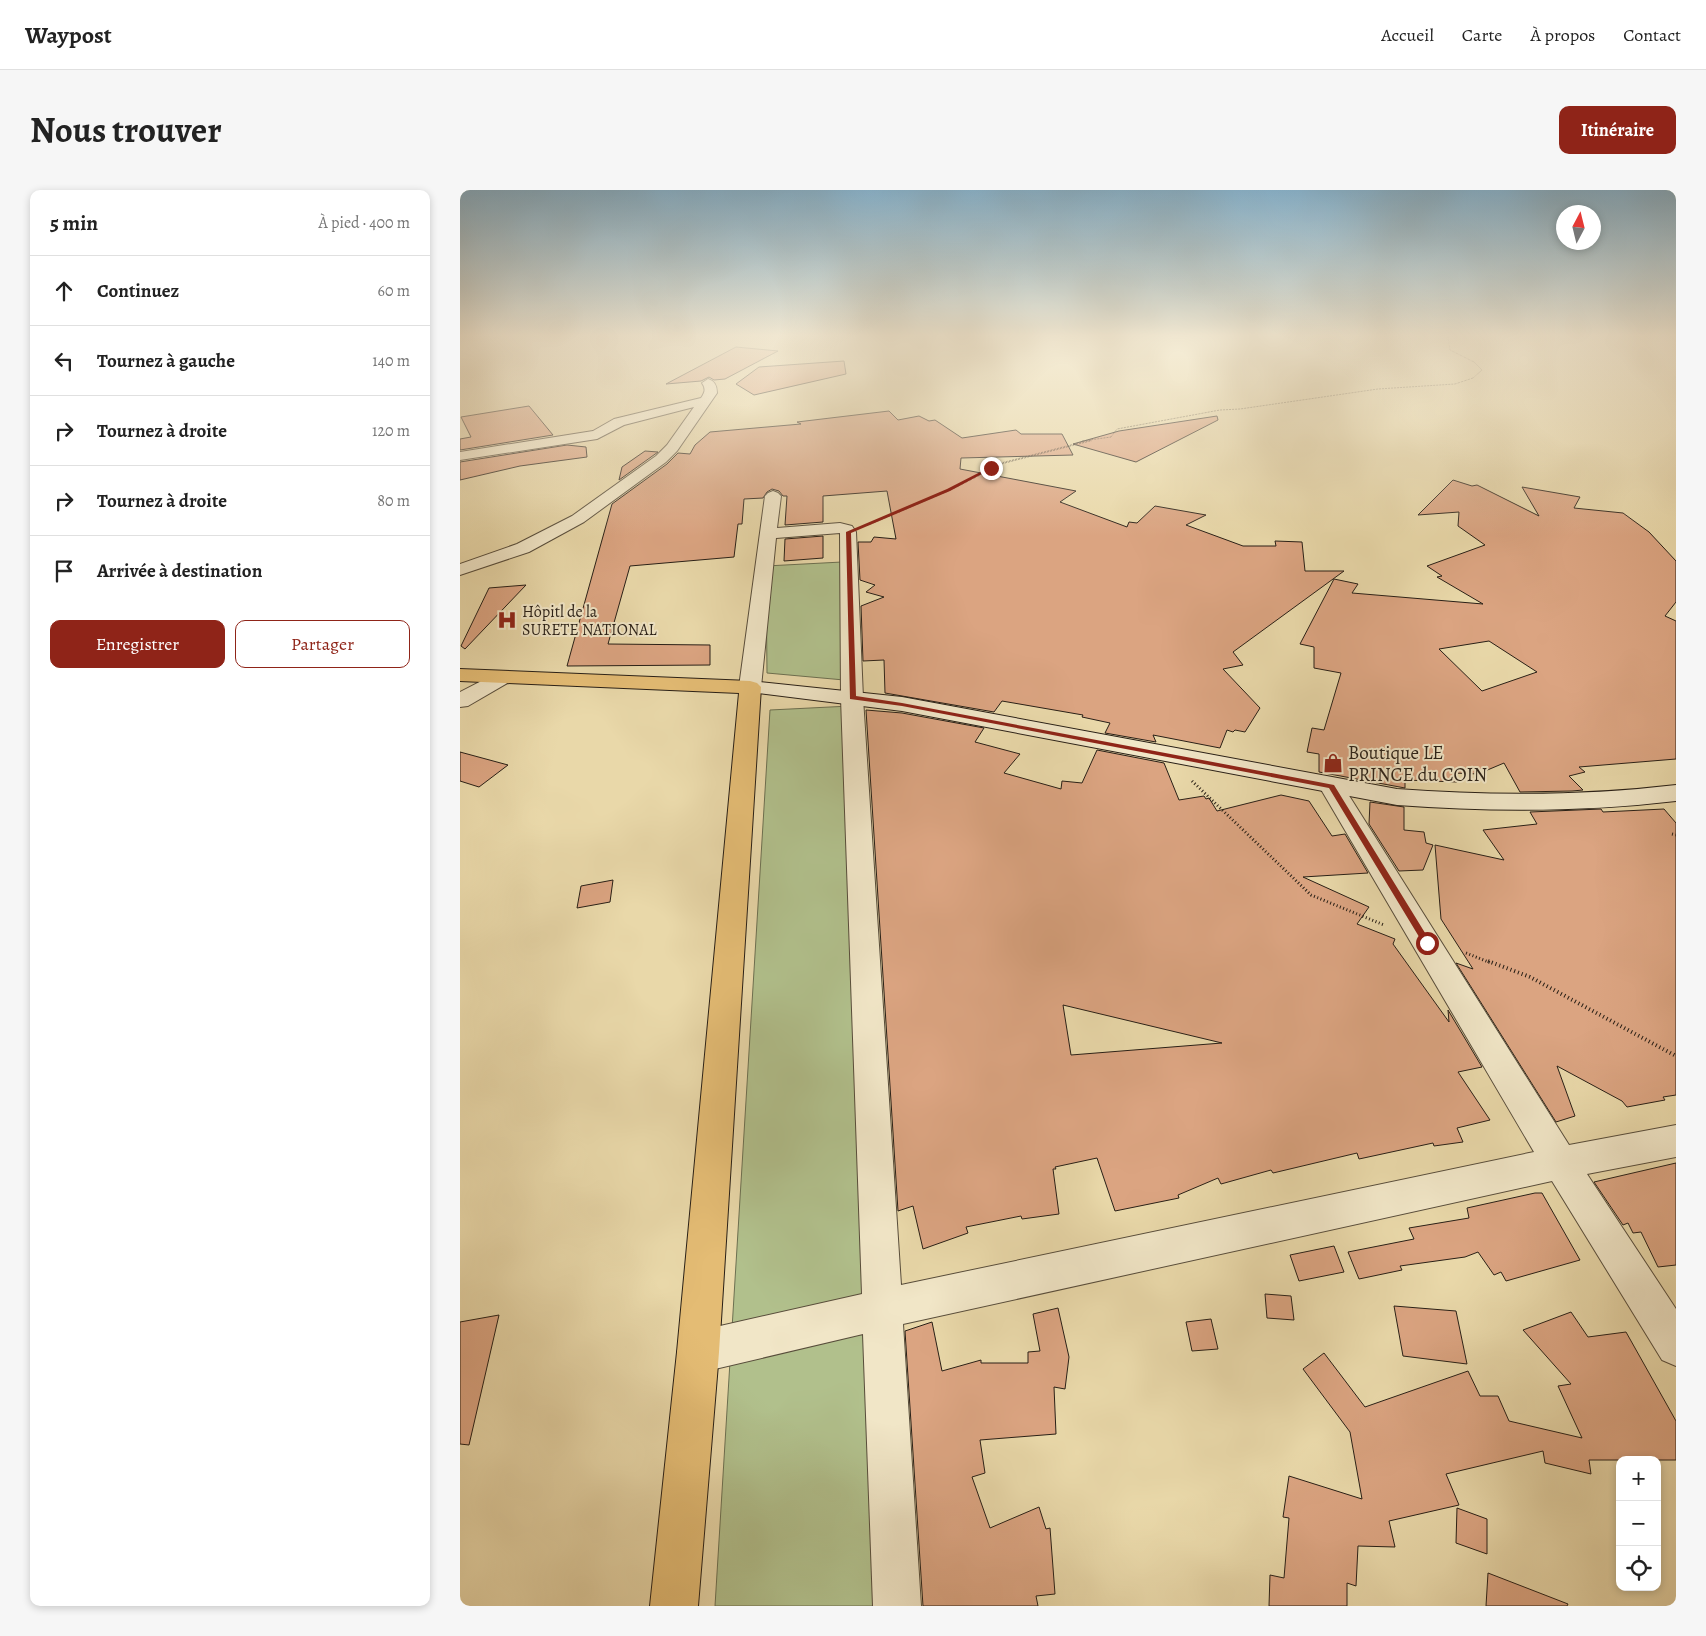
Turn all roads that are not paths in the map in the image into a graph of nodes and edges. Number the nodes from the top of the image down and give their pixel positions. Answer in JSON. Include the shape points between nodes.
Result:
{"nodes":[{"id":1,"x":696,"y":403,"type":"edge"},
{"id":2,"x":703,"y":403,"type":"edge"},
{"id":3,"x":460,"y":456,"type":"edge"},
{"id":4,"x":773,"y":496,"type":"dead end"},
{"id":5,"x":768,"y":534,"type":"junction"},
{"id":6,"x":460,"y":570,"type":"edge"},
{"id":7,"x":460,"y":675,"type":"edge"},
{"id":8,"x":504,"y":677,"type":"junction"},
{"id":9,"x":750,"y":688,"type":"junction"},
{"id":10,"x":852,"y":698,"type":"junction"},
{"id":11,"x":460,"y":701,"type":"edge"},
{"id":12,"x":1331,"y":786,"type":"junction"},
{"id":13,"x":1676,"y":793,"type":"edge"},
{"id":14,"x":1676,"y":1141,"type":"edge"},
{"id":15,"x":1560,"y":1163,"type":"junction"},
{"id":16,"x":883,"y":1309,"type":"junction"},
{"id":17,"x":1676,"y":1346,"type":"edge"},
{"id":18,"x":698,"y":1352,"type":"junction"},
{"id":19,"x":674,"y":1606,"type":"edge"},
{"id":20,"x":897,"y":1606,"type":"edge"}],
"edges":[{"from":1,"to":3,"type":"street","via":[[619,422],[597,435]]},
{"from":2,"to":6,"type":"street","via":[[672,448],[608,498],[523,548]]},
{"from":4,"to":5,"type":"street"},
{"from":5,"to":9,"type":"street"},
{"from":5,"to":10,"type":"street","via":[[840,528],[848,532]]},
{"from":7,"to":8,"type":"main road"},
{"from":8,"to":9,"type":"main road"},
{"from":8,"to":11,"type":"street"},
{"from":9,"to":10,"type":"street"},
{"from":9,"to":18,"type":"main road"},
{"from":10,"to":12,"type":"street","via":[[902,704]]},
{"from":10,"to":16,"type":"street"},
{"from":12,"to":13,"type":"street","via":[[1397,797],[1472,803],[1557,804]]},
{"from":12,"to":15,"type":"street"},
{"from":14,"to":15,"type":"street"},
{"from":15,"to":16,"type":"street"},
{"from":15,"to":17,"type":"street"},
{"from":16,"to":18,"type":"street"},
{"from":16,"to":20,"type":"street"},
{"from":18,"to":19,"type":"main road"}]}
